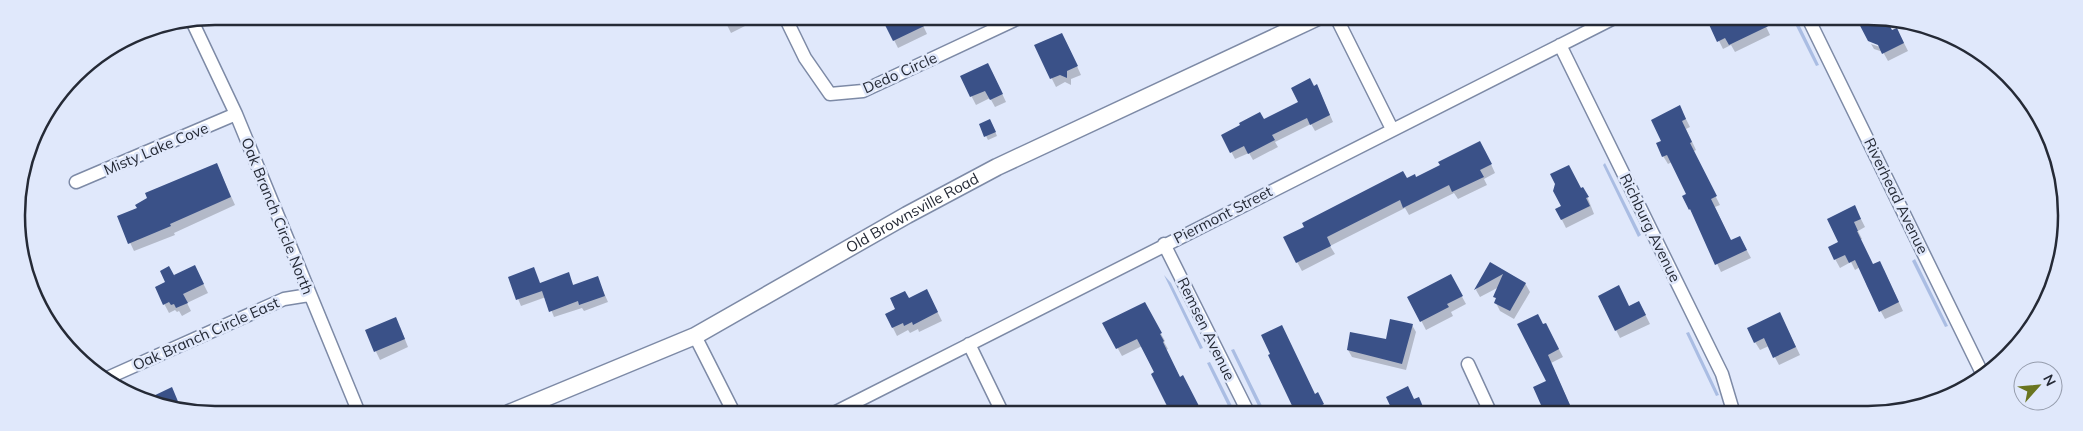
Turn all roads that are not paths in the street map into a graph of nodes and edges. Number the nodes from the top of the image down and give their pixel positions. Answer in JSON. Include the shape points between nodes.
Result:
{"nodes":[{"id":1,"x":789,"y":25,"type":"edge"},
{"id":2,"x":1004,"y":25,"type":"edge"},
{"id":3,"x":1301,"y":25,"type":"edge"},
{"id":4,"x":1340,"y":25,"type":"edge"},
{"id":5,"x":1600,"y":25,"type":"edge"},
{"id":6,"x":1811,"y":25,"type":"edge"},
{"id":7,"x":195,"y":26,"type":"edge"},
{"id":8,"x":1560,"y":45,"type":"junction"},
{"id":9,"x":236,"y":114,"type":"junction"},
{"id":10,"x":1392,"y":129,"type":"junction"},
{"id":11,"x":76,"y":182,"type":"dead end"},
{"id":12,"x":1164,"y":244,"type":"junction"},
{"id":13,"x":309,"y":295,"type":"junction"},
{"id":14,"x":695,"y":336,"type":"junction"},
{"id":15,"x":969,"y":344,"type":"junction"},
{"id":16,"x":1468,"y":364,"type":"dead end"},
{"id":17,"x":1980,"y":369,"type":"edge"},
{"id":18,"x":113,"y":376,"type":"edge"},
{"id":19,"x":356,"y":406,"type":"edge"},
{"id":20,"x":526,"y":406,"type":"edge"},
{"id":21,"x":730,"y":406,"type":"edge"},
{"id":22,"x":848,"y":406,"type":"edge"},
{"id":23,"x":999,"y":406,"type":"edge"},
{"id":24,"x":1245,"y":406,"type":"edge"},
{"id":25,"x":1487,"y":406,"type":"edge"},
{"id":26,"x":1732,"y":406,"type":"edge"}],
"edges":[{"from":1,"to":2,"type":"street","name":"Dedo Circle","via":[[805,58],[830,94],[863,91]]},
{"from":3,"to":14,"type":"street","name":"Old Brownsville Road","via":[[997,167],[863,239]]},
{"from":4,"to":10,"type":"street"},
{"from":5,"to":8,"type":"street","name":"Piermont Street"},
{"from":6,"to":17,"type":"street","name":"Riverhead Avenue"},
{"from":7,"to":9,"type":"street","name":"Oak Branch Circle North"},
{"from":8,"to":10,"type":"street","name":"Piermont Street"},
{"from":8,"to":26,"type":"street","name":"Richburg Avenue","via":[[1722,374]]},
{"from":9,"to":11,"type":"street","name":"Misty Lake Cove"},
{"from":9,"to":13,"type":"street","name":"Oak Branch Circle North"},
{"from":10,"to":12,"type":"street","name":"Piermont Street"},
{"from":12,"to":15,"type":"street","name":"Piermont Street"},
{"from":12,"to":24,"type":"street","name":"Remsen Avenue"},
{"from":13,"to":18,"type":"street","name":"Oak Branch Circle East","via":[[284,299]]},
{"from":13,"to":19,"type":"street","name":"Oak Branch Circle North"},
{"from":14,"to":20,"type":"street","name":"Old Brownsville Road"},
{"from":14,"to":21,"type":"street"},
{"from":15,"to":22,"type":"street","name":"Piermont Street"},
{"from":15,"to":23,"type":"street"},
{"from":16,"to":25,"type":"street"}]}
